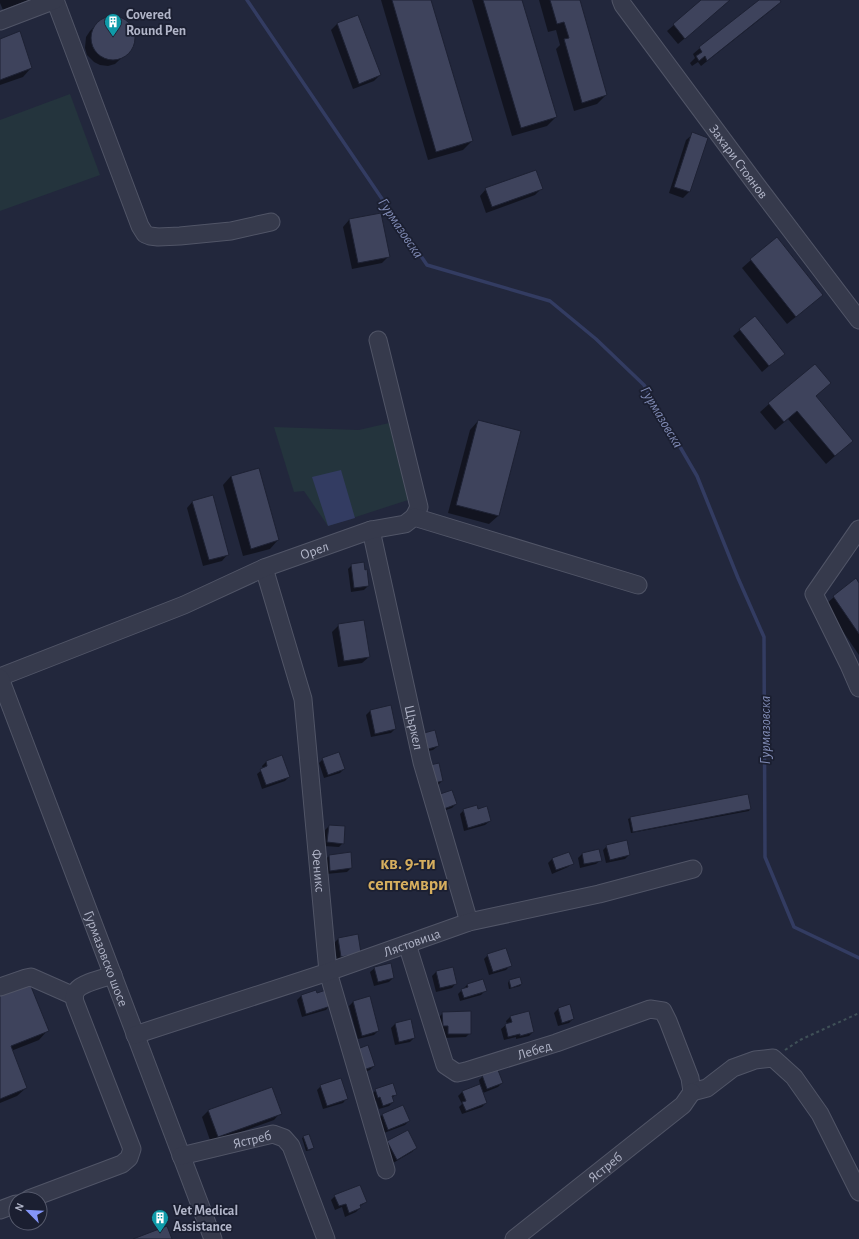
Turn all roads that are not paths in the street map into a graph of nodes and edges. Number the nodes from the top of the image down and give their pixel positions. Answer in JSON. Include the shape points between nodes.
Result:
{"nodes":[{"id":1,"x":55,"y":0,"type":"edge"},
{"id":2,"x":622,"y":0,"type":"edge"},
{"id":3,"x":0,"y":21,"type":"edge"},
{"id":4,"x":271,"y":222,"type":"dead end"},
{"id":5,"x":859,"y":320,"type":"edge"},
{"id":6,"x":378,"y":340,"type":"dead end"},
{"id":7,"x":414,"y":518,"type":"junction"},
{"id":8,"x":859,"y":529,"type":"edge"},
{"id":9,"x":371,"y":530,"type":"junction"},
{"id":10,"x":264,"y":568,"type":"junction"},
{"id":11,"x":638,"y":585,"type":"dead end"},
{"id":12,"x":0,"y":678,"type":"edge"},
{"id":13,"x":859,"y":688,"type":"edge"},
{"id":14,"x":693,"y":869,"type":"dead end"},
{"id":15,"x":469,"y":922,"type":"junction"},
{"id":16,"x":407,"y":944,"type":"junction"},
{"id":17,"x":328,"y":972,"type":"junction"},
{"id":18,"x":113,"y":975,"type":"junction"},
{"id":19,"x":0,"y":987,"type":"edge"},
{"id":20,"x":74,"y":996,"type":"junction"},
{"id":21,"x":135,"y":1035,"type":"junction"},
{"id":22,"x":692,"y":1092,"type":"junction"},
{"id":23,"x":181,"y":1156,"type":"junction"},
{"id":24,"x":386,"y":1170,"type":"dead end"},
{"id":25,"x":48,"y":1192,"type":"edge"},
{"id":26,"x":859,"y":1192,"type":"edge"},
{"id":27,"x":213,"y":1239,"type":"edge"},
{"id":28,"x":326,"y":1239,"type":"edge"},
{"id":29,"x":514,"y":1239,"type":"edge"}],
"edges":[{"from":1,"to":3,"type":"street"},
{"from":1,"to":4,"type":"street","via":[[145,234],[158,237],[180,236],[232,231]]},
{"from":2,"to":5,"type":"street","name":"Захари Стоянов","via":[[623,5]]},
{"from":6,"to":7,"type":"street","via":[[419,507]]},
{"from":7,"to":9,"type":"street","name":"Орел","via":[[405,524]]},
{"from":7,"to":11,"type":"street"},
{"from":8,"to":13,"type":"street","via":[[814,594]]},
{"from":9,"to":10,"type":"street","name":"Орел"},
{"from":9,"to":15,"type":"street","name":"Щъркел","via":[[422,762]]},
{"from":10,"to":12,"type":"street","name":"Орел","via":[[184,605]]},
{"from":10,"to":17,"type":"street","name":"Феникс","via":[[303,699]]},
{"from":12,"to":18,"type":"street","name":"Гурмазовско шосе"},
{"from":14,"to":15,"type":"street","name":"Лястовица","via":[[599,894]]},
{"from":15,"to":16,"type":"street","name":"Лястовица"},
{"from":16,"to":17,"type":"street","name":"Лястовица"},
{"from":16,"to":22,"type":"street","name":"Лебед","via":[[445,1065],[457,1073],[556,1043],[650,1009],[663,1011],[690,1078]]},
{"from":17,"to":21,"type":"street","name":"Лястовица"},
{"from":17,"to":24,"type":"street","name":"Феникс"},
{"from":18,"to":20,"type":"street","via":[[81,986]]},
{"from":18,"to":21,"type":"street","name":"Гурмазовско шосе"},
{"from":19,"to":20,"type":"street","via":[[31,977]]},
{"from":20,"to":25,"type":"street","via":[[132,1149],[129,1158],[122,1164]]},
{"from":21,"to":23,"type":"street","name":"Гурмазовско шосе"},
{"from":22,"to":26,"type":"street","via":[[707,1088],[733,1068],[754,1060],[773,1058],[794,1077],[820,1114]]},
{"from":22,"to":29,"type":"street","name":"Ястреб","via":[[683,1105]]},
{"from":23,"to":27,"type":"street","name":"Гурмазовско шосе"},
{"from":23,"to":28,"type":"street","name":"Ястреб","via":[[273,1134],[284,1138],[291,1146]]}]}
